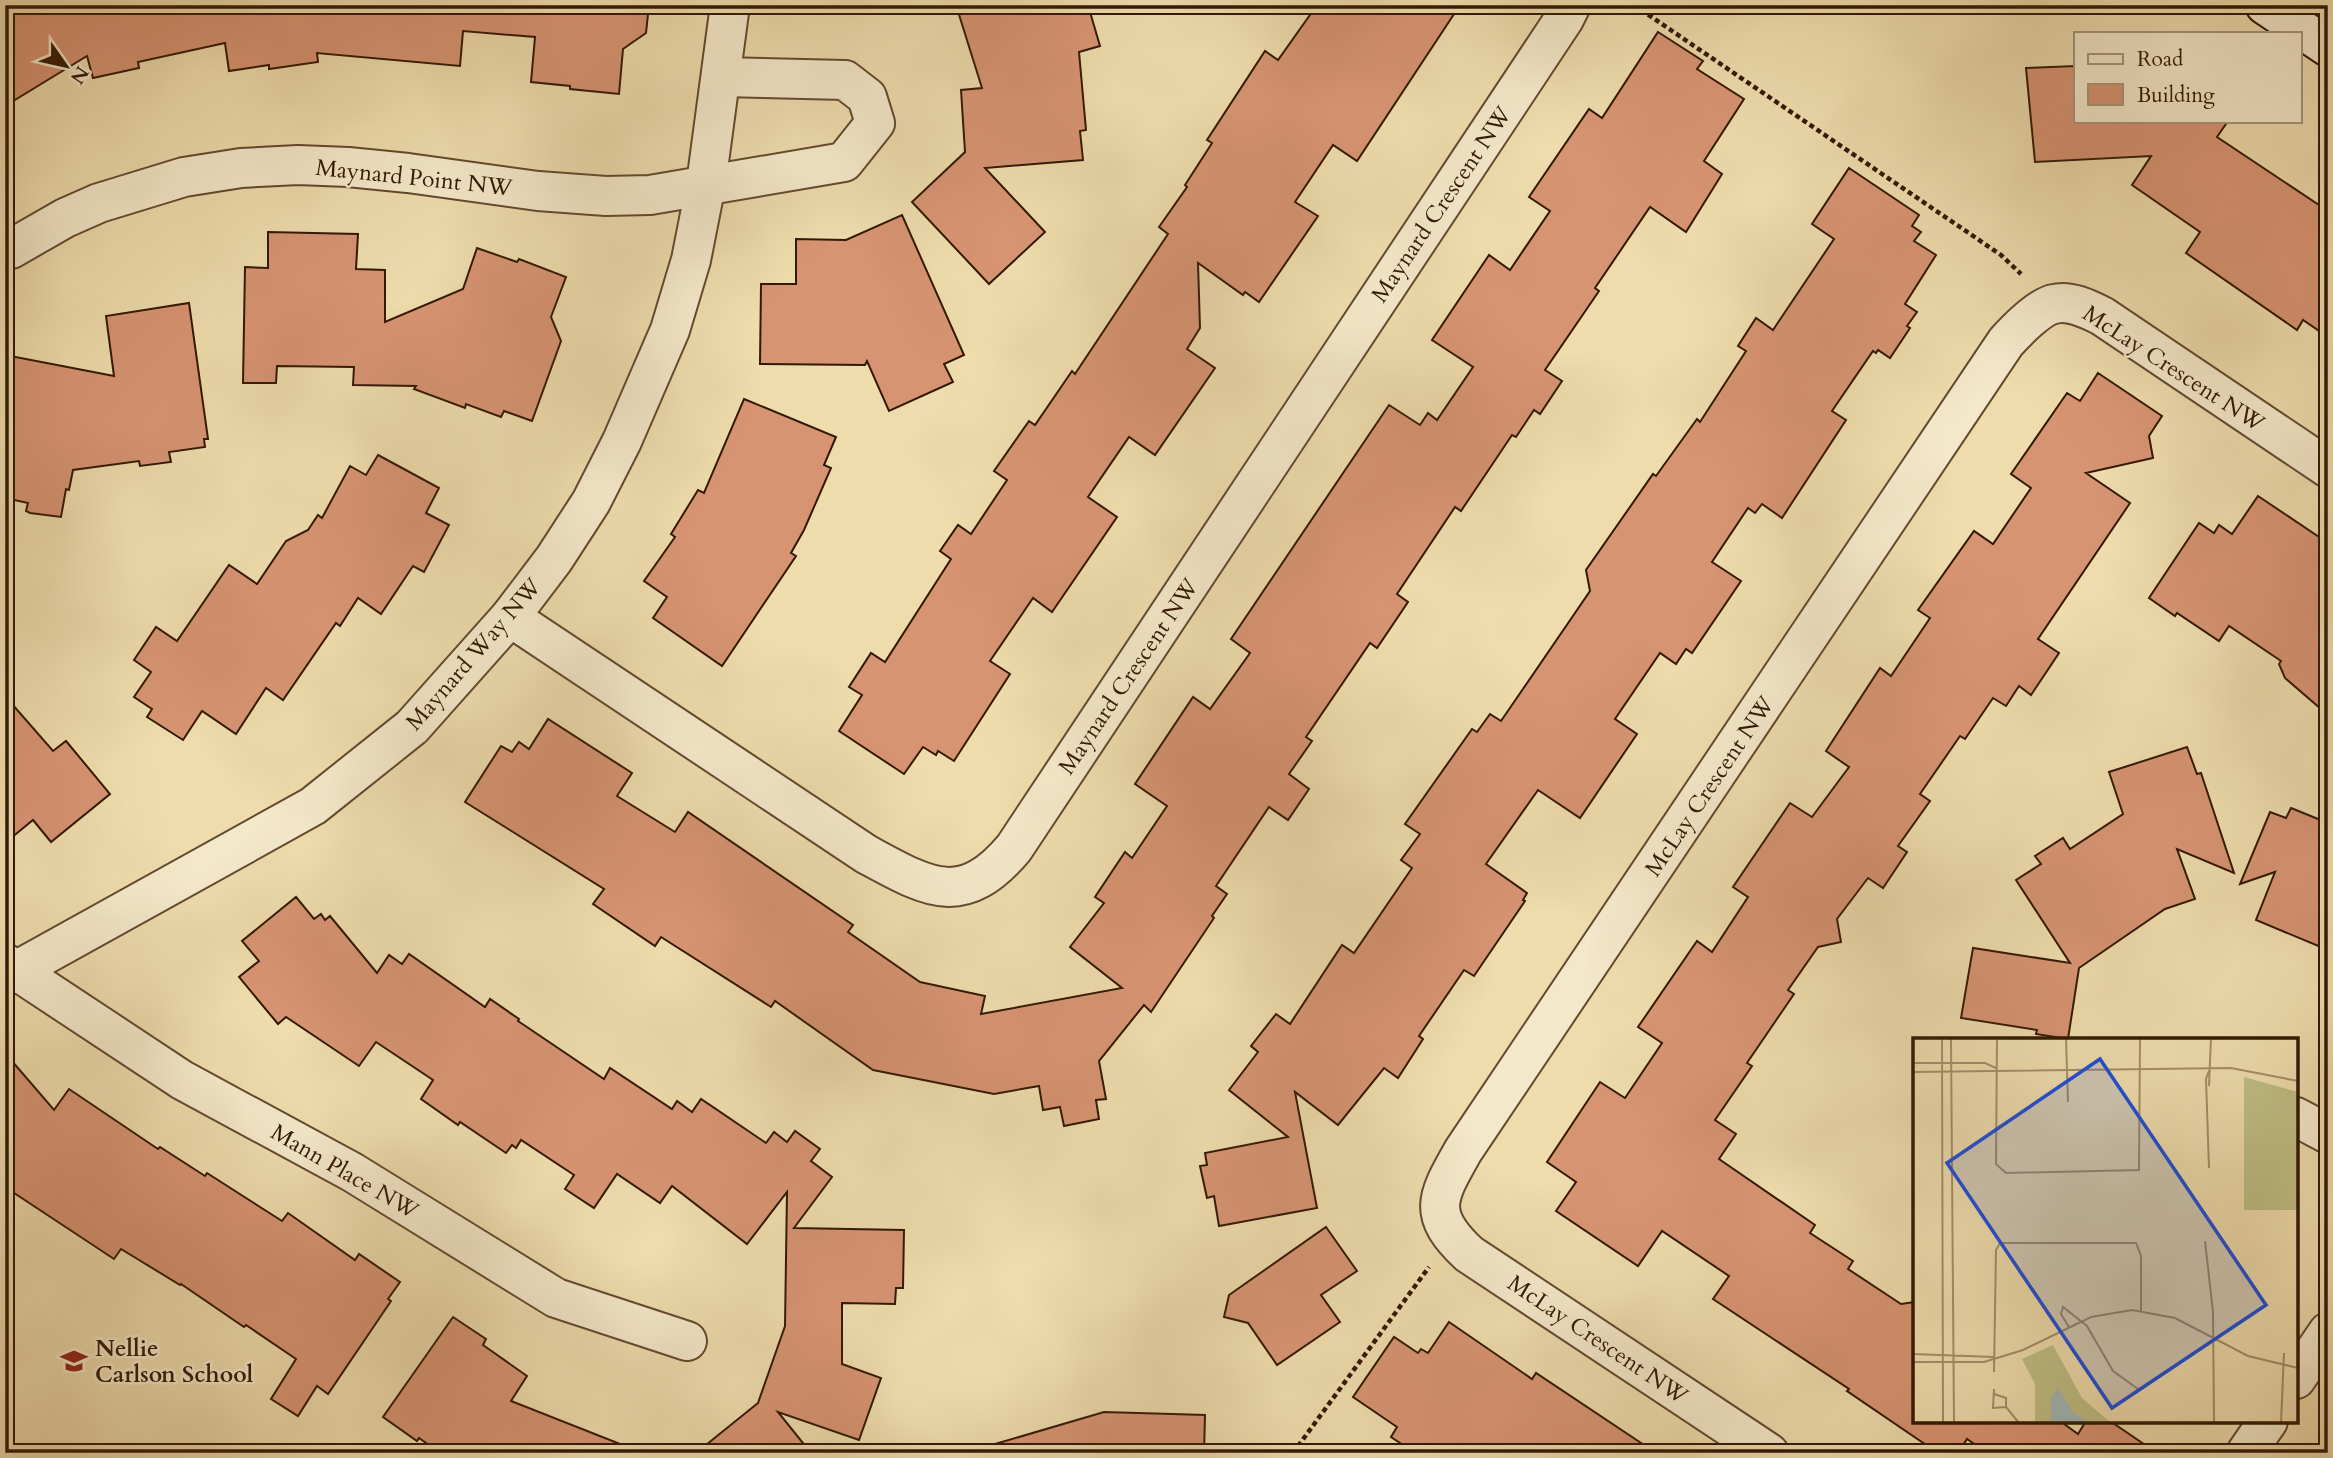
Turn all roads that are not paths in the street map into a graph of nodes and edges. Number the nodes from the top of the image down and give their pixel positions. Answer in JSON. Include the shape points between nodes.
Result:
{"nodes":[{"id":1,"x":730,"y":5,"type":"edge"},
{"id":2,"x":1571,"y":5,"type":"edge"},
{"id":3,"x":2265,"y":5,"type":"edge"},
{"id":4,"x":2328,"y":47,"type":"edge"},
{"id":5,"x":722,"y":77,"type":"junction"},
{"id":6,"x":706,"y":184,"type":"junction"},
{"id":7,"x":11,"y":249,"type":"dead end"},
{"id":8,"x":2328,"y":468,"type":"edge"},
{"id":9,"x":510,"y":617,"type":"junction"},
{"id":10,"x":9,"y":970,"type":"edge"},
{"id":11,"x":2298,"y":1118,"type":"edge"},
{"id":12,"x":2328,"y":1134,"type":"edge"},
{"id":13,"x":2328,"y":1332,"type":"edge"},
{"id":14,"x":687,"y":1341,"type":"dead end"},
{"id":15,"x":2298,"y":1376,"type":"edge"},
{"id":16,"x":2267,"y":1423,"type":"edge"},
{"id":17,"x":1769,"y":1453,"type":"edge"},
{"id":18,"x":2246,"y":1453,"type":"edge"}],
"edges":[{"from":1,"to":5,"type":"street","name":"Maynard Way NW"},
{"from":2,"to":9,"type":"street","name":"Maynard Crescent NW","via":[[1022,836],[997,868],[980,880],[962,887],[937,886],[866,854]]},
{"from":3,"to":4,"type":"street"},
{"from":5,"to":6,"type":"street","name":"Maynard Way NW"},
{"from":5,"to":6,"type":"street","via":[[845,80],[867,97],[875,123],[844,162]]},
{"from":6,"to":7,"type":"street","name":"Maynard Point NW","via":[[650,195],[606,196],[348,167],[241,168],[184,177],[99,203]]},
{"from":6,"to":9,"type":"street","name":"Maynard Way NW","via":[[691,260],[646,388],[591,502]]},
{"from":8,"to":17,"type":"street","name":"McLay Crescent NW","via":[[2081,306],[2053,304],[2020,326],[1463,1151],[1439,1206],[1451,1237],[1469,1254]]},
{"from":9,"to":10,"type":"street","name":"Maynard Way NW","via":[[412,727],[313,806]]},
{"from":10,"to":14,"type":"street","name":"Mann Place NW","via":[[181,1080],[352,1172],[556,1298]]},
{"from":11,"to":12,"type":"street"},
{"from":13,"to":15,"type":"street"},
{"from":16,"to":18,"type":"street"}]}
